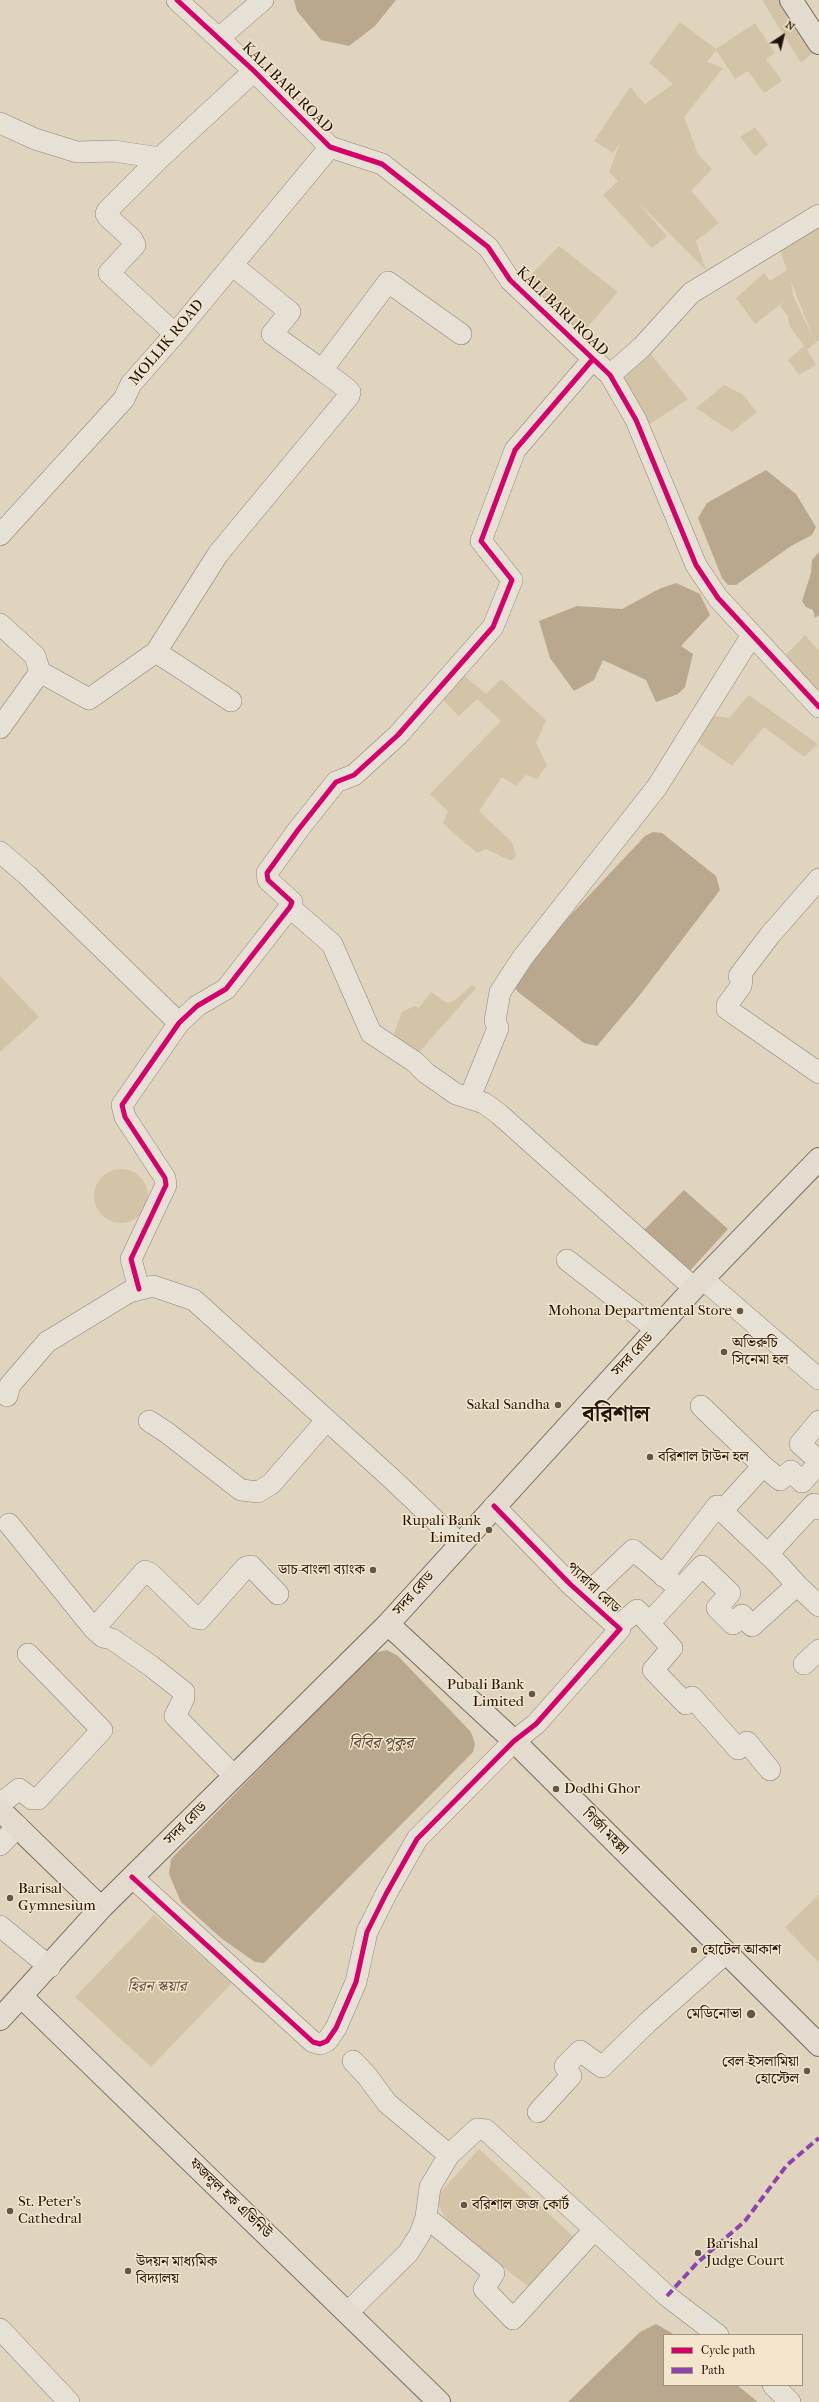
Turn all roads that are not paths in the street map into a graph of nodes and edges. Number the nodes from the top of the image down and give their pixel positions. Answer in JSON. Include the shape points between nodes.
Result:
{"nodes":[{"id":1,"x":177,"y":0,"type":"edge"},
{"id":2,"x":262,"y":0,"type":"edge"},
{"id":3,"x":798,"y":4,"type":"edge"},
{"id":4,"x":219,"y":38,"type":"junction"},
{"id":5,"x":819,"y":43,"type":"edge"},
{"id":6,"x":254,"y":71,"type":"junction"},
{"id":7,"x":0,"y":123,"type":"edge"},
{"id":8,"x":330,"y":147,"type":"junction"},
{"id":9,"x":160,"y":158,"type":"junction"},
{"id":10,"x":819,"y":215,"type":"edge"},
{"id":11,"x":232,"y":265,"type":"junction"},
{"id":12,"x":175,"y":334,"type":"junction"},
{"id":13,"x":461,"y":334,"type":"dead end"},
{"id":14,"x":593,"y":359,"type":"junction"},
{"id":15,"x":322,"y":370,"type":"junction"},
{"id":16,"x":610,"y":375,"type":"junction"},
{"id":17,"x":0,"y":535,"type":"edge"},
{"id":18,"x":0,"y":624,"type":"edge"},
{"id":19,"x":752,"y":635,"type":"junction"},
{"id":20,"x":156,"y":652,"type":"junction"},
{"id":21,"x":40,"y":672,"type":"junction"},
{"id":22,"x":231,"y":700,"type":"dead end"},
{"id":23,"x":819,"y":707,"type":"edge"},
{"id":24,"x":0,"y":728,"type":"edge"},
{"id":25,"x":0,"y":852,"type":"edge"},
{"id":26,"x":819,"y":879,"type":"edge"},
{"id":27,"x":292,"y":904,"type":"junction"},
{"id":28,"x":179,"y":1023,"type":"junction"},
{"id":29,"x":819,"y":1073,"type":"edge"},
{"id":30,"x":470,"y":1097,"type":"junction"},
{"id":31,"x":819,"y":1159,"type":"edge"},
{"id":32,"x":567,"y":1260,"type":"dead end"},
{"id":33,"x":699,"y":1284,"type":"junction"},
{"id":34,"x":139,"y":1289,"type":"junction"},
{"id":35,"x":657,"y":1330,"type":"junction"},
{"id":36,"x":819,"y":1379,"type":"edge"},
{"id":37,"x":7,"y":1396,"type":"dead end"},
{"id":38,"x":701,"y":1406,"type":"dead end"},
{"id":39,"x":149,"y":1421,"type":"dead end"},
{"id":40,"x":326,"y":1421,"type":"junction"},
{"id":41,"x":819,"y":1421,"type":"edge"},
{"id":42,"x":819,"y":1462,"type":"edge"},
{"id":43,"x":763,"y":1466,"type":"junction"},
{"id":44,"x":494,"y":1506,"type":"junction"},
{"id":45,"x":819,"y":1509,"type":"edge"},
{"id":46,"x":722,"y":1511,"type":"junction"},
{"id":47,"x":9,"y":1524,"type":"dead end"},
{"id":48,"x":460,"y":1544,"type":"junction"},
{"id":49,"x":768,"y":1554,"type":"junction"},
{"id":50,"x":664,"y":1576,"type":"junction"},
{"id":51,"x":797,"y":1585,"type":"junction"},
{"id":52,"x":680,"y":1590,"type":"junction"},
{"id":53,"x":278,"y":1594,"type":"dead end"},
{"id":54,"x":584,"y":1597,"type":"junction"},
{"id":55,"x":819,"y":1606,"type":"edge"},
{"id":56,"x":649,"y":1623,"type":"junction"},
{"id":57,"x":388,"y":1624,"type":"junction"},
{"id":58,"x":618,"y":1627,"type":"junction"},
{"id":59,"x":94,"y":1629,"type":"junction"},
{"id":60,"x":819,"y":1650,"type":"edge"},
{"id":61,"x":28,"y":1654,"type":"dead end"},
{"id":62,"x":804,"y":1664,"type":"dead end"},
{"id":63,"x":514,"y":1741,"type":"junction"},
{"id":64,"x":770,"y":1770,"type":"dead end"},
{"id":65,"x":234,"y":1776,"type":"junction"},
{"id":66,"x":0,"y":1804,"type":"edge"},
{"id":67,"x":0,"y":1810,"type":"edge"},
{"id":68,"x":18,"y":1826,"type":"junction"},
{"id":69,"x":0,"y":1845,"type":"edge"},
{"id":70,"x":132,"y":1877,"type":"junction"},
{"id":71,"x":101,"y":1908,"type":"junction"},
{"id":72,"x":0,"y":1926,"type":"edge"},
{"id":73,"x":726,"y":1953,"type":"junction"},
{"id":74,"x":50,"y":1966,"type":"junction"},
{"id":75,"x":22,"y":1997,"type":"junction"},
{"id":76,"x":0,"y":2019,"type":"edge"},
{"id":77,"x":819,"y":2045,"type":"edge"},
{"id":78,"x":352,"y":2061,"type":"dead end"},
{"id":79,"x":538,"y":2112,"type":"dead end"},
{"id":80,"x":449,"y":2155,"type":"junction"},
{"id":81,"x":426,"y":2217,"type":"junction"},
{"id":82,"x":594,"y":2230,"type":"junction"},
{"id":83,"x":347,"y":2312,"type":"junction"},
{"id":84,"x":0,"y":2329,"type":"edge"},
{"id":85,"x":717,"y":2334,"type":"edge"},
{"id":86,"x":774,"y":2386,"type":"edge"},
{"id":87,"x":436,"y":2401,"type":"edge"},
{"id":88,"x":69,"y":2402,"type":"edge"},
{"id":89,"x":790,"y":2402,"type":"edge"}],
"edges":[{"from":1,"to":4,"type":"street","name":"KALI BARI ROAD"},
{"from":2,"to":4,"type":"street"},
{"from":3,"to":5,"type":"main road"},
{"from":4,"to":6,"type":"street","name":"KALI BARI ROAD"},
{"from":6,"to":8,"type":"street","name":"KALI BARI ROAD"},
{"from":6,"to":9,"type":"street"},
{"from":7,"to":9,"type":"street","via":[[35,139],[77,152],[114,151]]},
{"from":8,"to":11,"type":"street","name":"MOLLIK ROAD"},
{"from":8,"to":14,"type":"street","name":"KALI BARI ROAD","via":[[382,164],[488,247],[510,280]]},
{"from":9,"to":12,"type":"street","via":[[107,211],[108,217],[132,239],[135,245],[109,273]]},
{"from":10,"to":16,"type":"street","via":[[691,293],[642,347]]},
{"from":11,"to":12,"type":"street","name":"MOLLIK ROAD"},
{"from":11,"to":15,"type":"street","via":[[290,312],[272,334]]},
{"from":12,"to":17,"type":"street","name":"MOLLIK ROAD","via":[[131,384],[124,399]]},
{"from":13,"to":15,"type":"street","via":[[388,282]]},
{"from":14,"to":16,"type":"street","name":"KALI BARI ROAD"},
{"from":14,"to":27,"type":"street","via":[[515,450],[481,542],[512,580],[493,627],[398,735],[354,775],[336,782],[280,855],[266,876]]},
{"from":15,"to":20,"type":"street","via":[[346,388],[350,392],[349,396],[218,554]]},
{"from":16,"to":19,"type":"street","name":"KALI BARI ROAD","via":[[636,420],[696,565],[718,598]]},
{"from":18,"to":21,"type":"street","via":[[35,656]]},
{"from":19,"to":23,"type":"street","name":"KALI BARI ROAD"},
{"from":19,"to":30,"type":"street","via":[[657,787],[523,957],[500,992],[495,1021],[498,1028]]},
{"from":20,"to":21,"type":"street","via":[[89,699]]},
{"from":20,"to":22,"type":"street"},
{"from":21,"to":24,"type":"street"},
{"from":25,"to":28,"type":"street","via":[[27,875]]},
{"from":26,"to":29,"type":"street","via":[[770,935],[739,976],[742,980],[741,986],[727,1005],[727,1009]]},
{"from":27,"to":28,"type":"street","via":[[226,989],[197,1006]]},
{"from":27,"to":30,"type":"street","via":[[293,910],[332,944],[371,1033],[415,1062],[456,1094]]},
{"from":28,"to":34,"type":"street","via":[[122,1105],[125,1117],[165,1178],[166,1185],[131,1259]]},
{"from":30,"to":33,"type":"street","via":[[499,1114]]},
{"from":31,"to":33,"type":"main road","name":"সদর রোড"},
{"from":32,"to":35,"type":"street"},
{"from":33,"to":35,"type":"main road","name":"সদর রোড"},
{"from":33,"to":36,"type":"street"},
{"from":34,"to":37,"type":"street","via":[[129,1292],[47,1342],[10,1385]]},
{"from":34,"to":40,"type":"street","via":[[153,1286],[194,1300]]},
{"from":35,"to":44,"type":"main road","name":"সদর রোড"},
{"from":38,"to":43,"type":"street"},
{"from":39,"to":40,"type":"street","via":[[241,1490],[258,1492],[270,1484]]},
{"from":40,"to":48,"type":"street"},
{"from":41,"to":42,"type":"street","via":[[800,1444]]},
{"from":42,"to":43,"type":"street","via":[[802,1482],[791,1471],[780,1480]]},
{"from":43,"to":46,"type":"street"},
{"from":44,"to":48,"type":"main road","name":"সদর রোড"},
{"from":44,"to":54,"type":"street","name":"প্যারারা রোড"},
{"from":45,"to":49,"type":"street","via":[[814,1504]]},
{"from":46,"to":49,"type":"street"},
{"from":46,"to":50,"type":"street","via":[[717,1506]]},
{"from":47,"to":59,"type":"street"},
{"from":48,"to":57,"type":"main road","name":"সদর রোড"},
{"from":49,"to":51,"type":"street"},
{"from":50,"to":52,"type":"street"},
{"from":50,"to":54,"type":"street","via":[[634,1550]]},
{"from":51,"to":52,"type":"street","via":[[752,1626],[742,1615],[733,1624],[717,1608],[730,1593],[702,1566]]},
{"from":51,"to":55,"type":"street"},
{"from":52,"to":56,"type":"street"},
{"from":53,"to":59,"type":"street","via":[[251,1566],[246,1567],[200,1619],[145,1571]]},
{"from":54,"to":58,"type":"street","name":"প্যারারা রোড"},
{"from":56,"to":58,"type":"street","via":[[637,1610]]},
{"from":56,"to":64,"type":"street","via":[[672,1648],[652,1670],[686,1704],[692,1697],[738,1749],[747,1742]]},
{"from":57,"to":63,"type":"main road","name":"গির্জা মহল্লা"},
{"from":57,"to":65,"type":"main road","name":"সদর রোড"},
{"from":58,"to":63,"type":"street","name":"প্যারারা রোড","via":[[620,1629],[536,1724]]},
{"from":59,"to":65,"type":"street","via":[[151,1666],[184,1692],[184,1698],[175,1716]]},
{"from":60,"to":62,"type":"street"},
{"from":61,"to":66,"type":"street","via":[[102,1730],[38,1799],[32,1799],[18,1789]]},
{"from":63,"to":70,"type":"street","name":"প্যারারা রোড","via":[[417,1840],[368,1932],[356,1982],[336,2028],[327,2041],[320,2044],[314,2042]]},
{"from":63,"to":73,"type":"main road","name":"গির্জা মহল্লা"},
{"from":65,"to":70,"type":"main road","name":"সদর রোড"},
{"from":67,"to":68,"type":"main road"},
{"from":68,"to":69,"type":"street"},
{"from":68,"to":71,"type":"main road"},
{"from":70,"to":71,"type":"main road","name":"সদর রোড"},
{"from":71,"to":74,"type":"main road","name":"সদর রোড"},
{"from":72,"to":74,"type":"street"},
{"from":73,"to":77,"type":"main road","name":"গির্জা মহল্লা"},
{"from":73,"to":79,"type":"street","via":[[602,2067],[580,2052],[565,2066],[571,2076]]},
{"from":74,"to":75,"type":"main road","name":"সদর রোড"},
{"from":75,"to":76,"type":"main road","name":"সদর রোড"},
{"from":75,"to":83,"type":"main road","name":"ফজলুল হক এভিনিউ"},
{"from":78,"to":80,"type":"street","via":[[387,2103]]},
{"from":80,"to":81,"type":"street","via":[[430,2187]]},
{"from":80,"to":82,"type":"street","via":[[477,2129],[486,2130]]},
{"from":81,"to":82,"type":"street","via":[[494,2273],[484,2289],[513,2319]]},
{"from":81,"to":83,"type":"street","via":[[420,2234],[408,2253]]},
{"from":82,"to":85,"type":"street","via":[[668,2296]]},
{"from":83,"to":87,"type":"main road","name":"ফজলুল হক এভিনিউ"},
{"from":84,"to":88,"type":"street"},
{"from":86,"to":89,"type":"street"}]}
